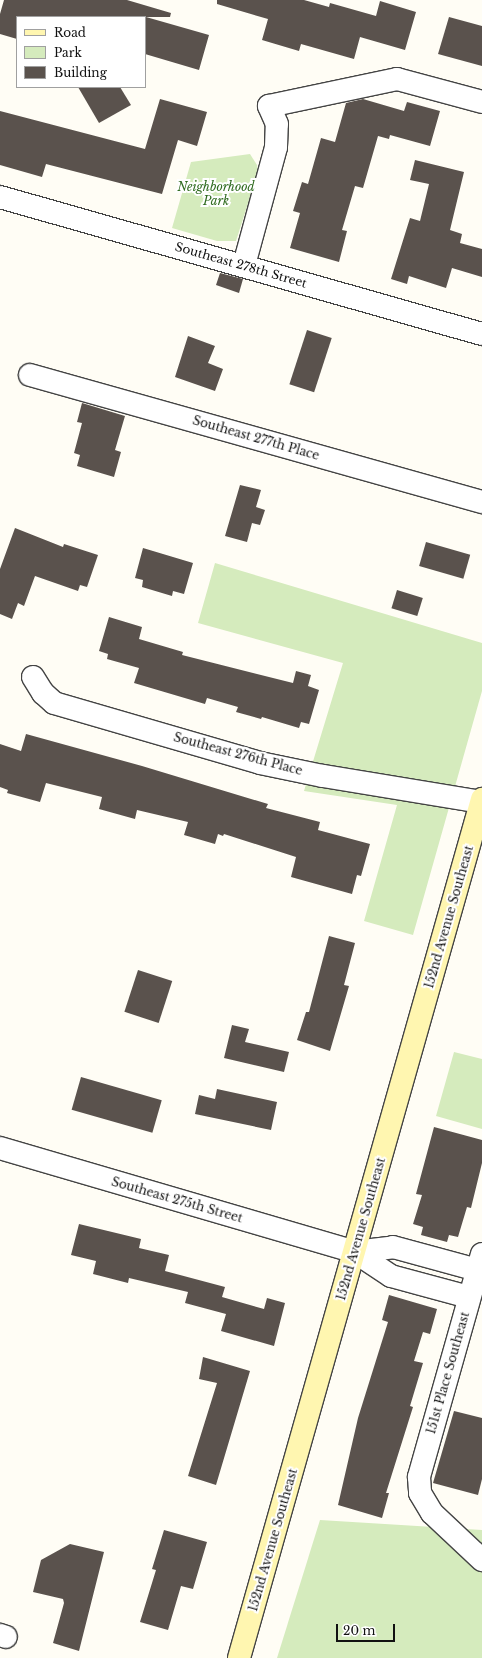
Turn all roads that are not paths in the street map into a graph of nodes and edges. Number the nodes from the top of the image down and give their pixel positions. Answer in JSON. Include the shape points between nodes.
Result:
{"nodes":[{"id":1,"x":482,"y":102,"type":"edge"},
{"id":2,"x":0,"y":197,"type":"edge"},
{"id":3,"x":244,"y":265,"type":"junction"},
{"id":4,"x":482,"y":334,"type":"edge"},
{"id":5,"x":30,"y":375,"type":"dead end"},
{"id":6,"x":482,"y":502,"type":"edge"},
{"id":7,"x":33,"y":677,"type":"dead end"},
{"id":8,"x":482,"y":801,"type":"edge"},
{"id":9,"x":0,"y":1148,"type":"edge"},
{"id":10,"x":355,"y":1252,"type":"junction"},
{"id":11,"x":479,"y":1262,"type":"edge"},
{"id":12,"x":469,"y":1298,"type":"junction"},
{"id":13,"x":482,"y":1560,"type":"edge"},
{"id":14,"x":239,"y":1658,"type":"edge"}],
"edges":[{"from":1,"to":3,"type":"street","via":[[397,79],[269,106],[277,124],[276,147]]},
{"from":2,"to":3,"type":"street","name":"Southeast 278th Street"},
{"from":3,"to":4,"type":"street","name":"Southeast 278th Street"},
{"from":5,"to":6,"type":"street","name":"Southeast 277th Place"},
{"from":7,"to":8,"type":"street","name":"Southeast 276th Place","via":[[43,693],[54,702],[260,763],[323,776]]},
{"from":8,"to":10,"type":"street","name":"152nd Avenue Southeast"},
{"from":9,"to":10,"type":"street","name":"Southeast 275th Street"},
{"from":10,"to":11,"type":"street","name":"Southeast 275th Street","via":[[394,1247]]},
{"from":10,"to":12,"type":"street","name":"Southeast 275th Street","via":[[391,1276]]},
{"from":10,"to":14,"type":"street","name":"152nd Avenue Southeast"},
{"from":11,"to":12,"type":"street","name":"151st Place Southeast"},
{"from":12,"to":13,"type":"street","name":"151st Place Southeast","via":[[419,1477],[420,1493],[432,1514]]}]}
